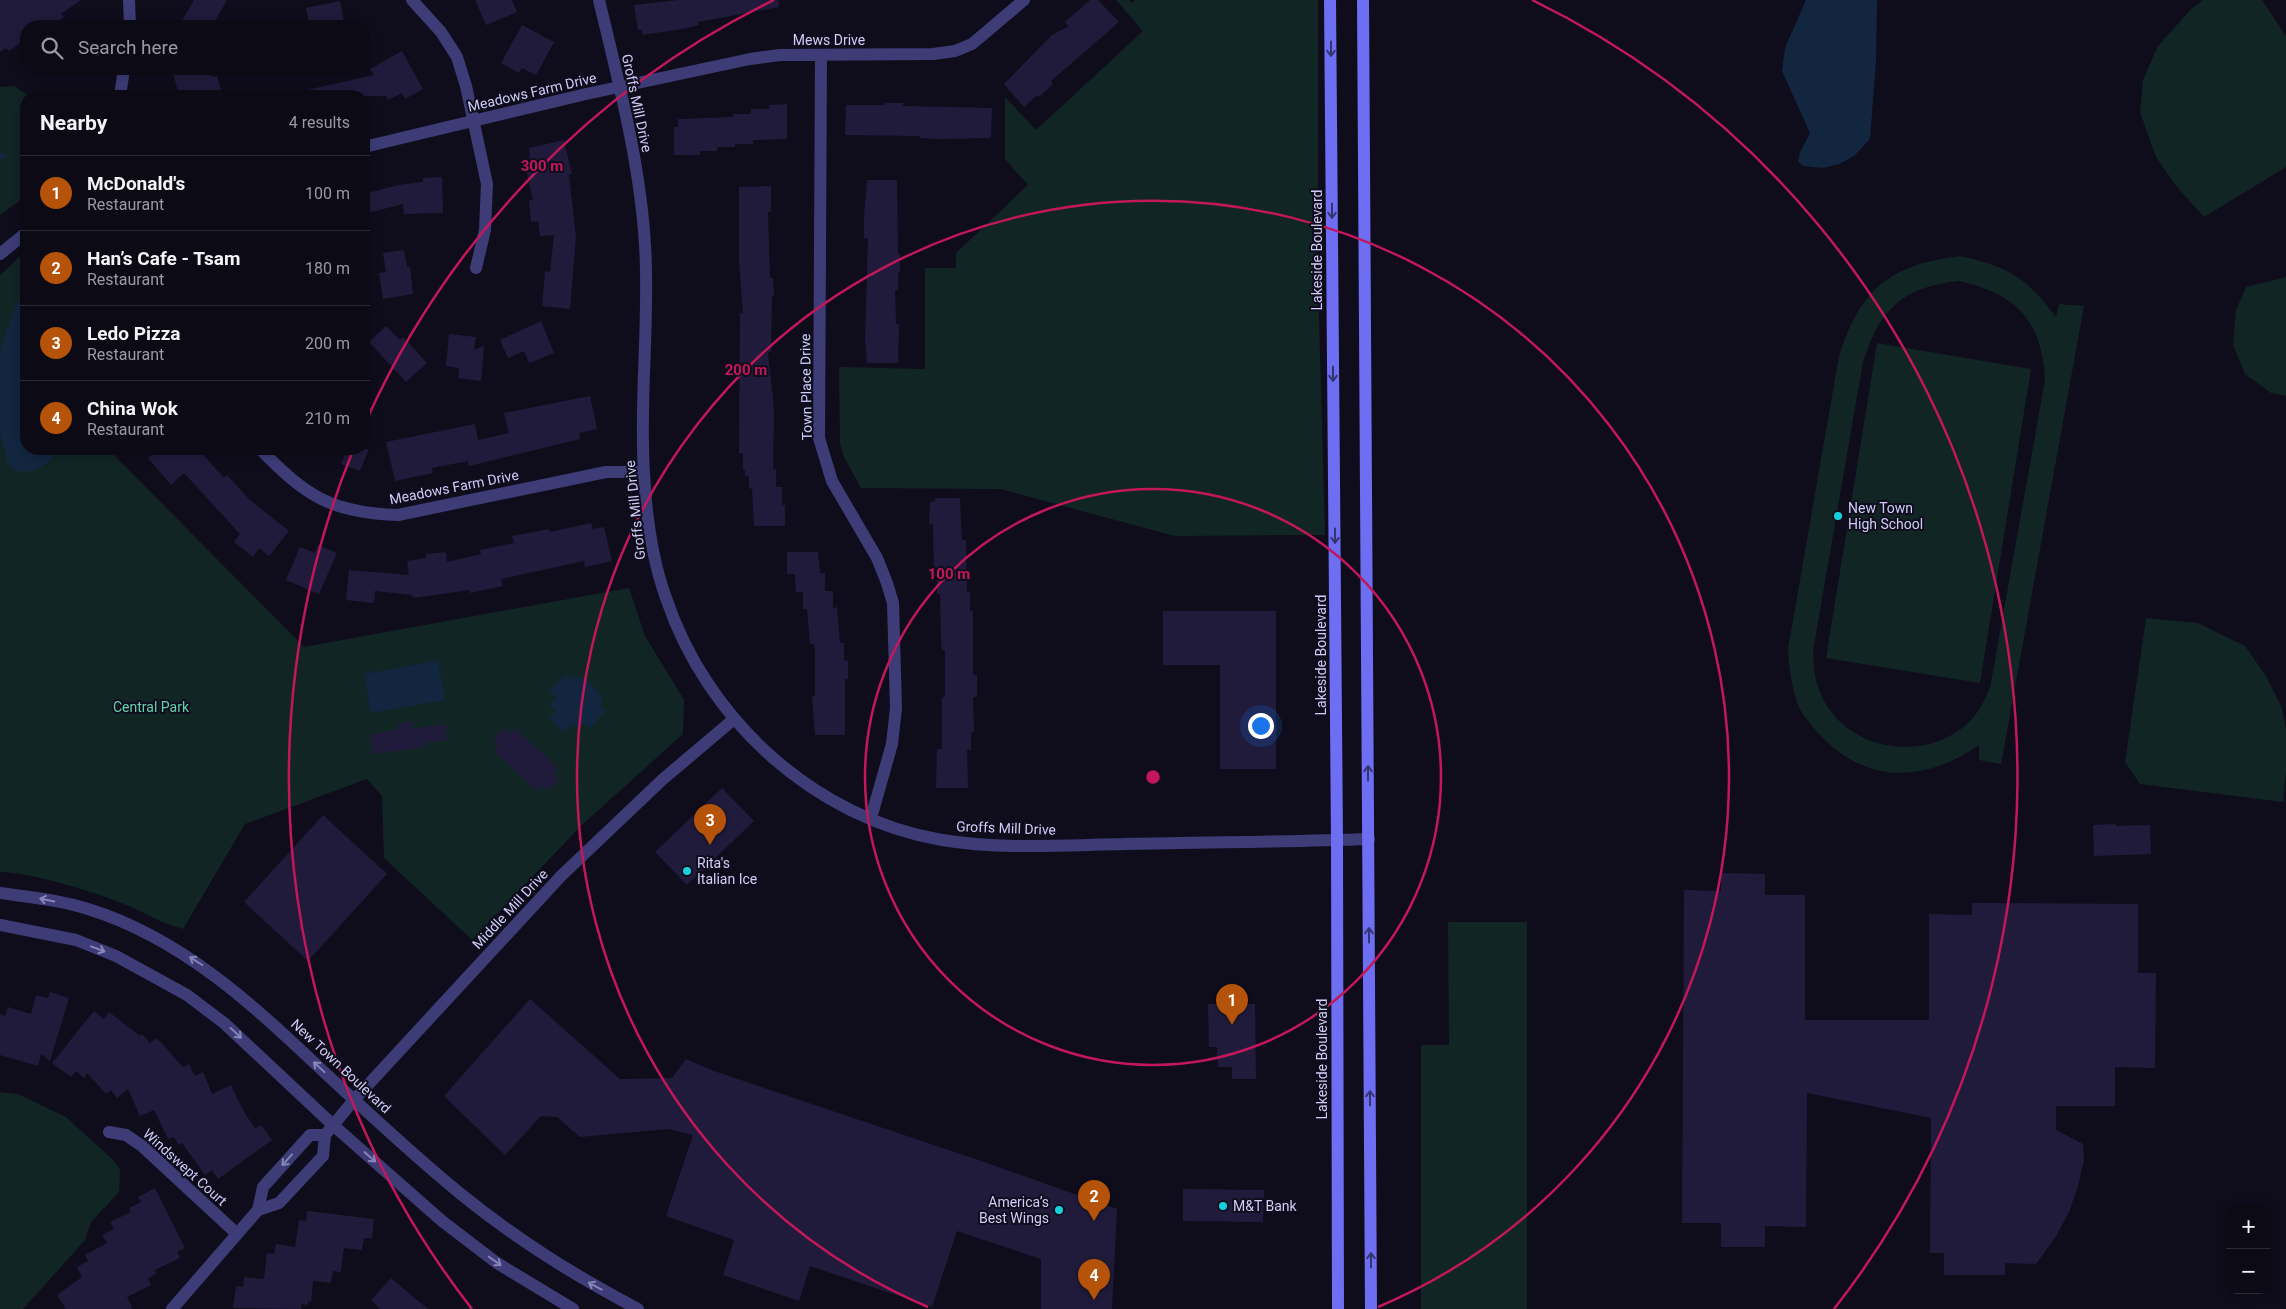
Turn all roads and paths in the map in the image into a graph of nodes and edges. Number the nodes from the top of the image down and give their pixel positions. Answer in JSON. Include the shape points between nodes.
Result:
{"nodes":[{"id":1,"x":129,"y":0,"type":"edge"},
{"id":2,"x":412,"y":0,"type":"edge"},
{"id":3,"x":599,"y":0,"type":"edge"},
{"id":4,"x":1024,"y":0,"type":"edge"},
{"id":5,"x":1330,"y":0,"type":"edge"},
{"id":6,"x":1363,"y":0,"type":"edge"},
{"id":7,"x":130,"y":20,"type":"edge"},
{"id":8,"x":822,"y":55,"type":"junction"},
{"id":9,"x":123,"y":75,"type":"edge"},
{"id":10,"x":619,"y":87,"type":"junction"},
{"id":11,"x":121,"y":90,"type":"edge"},
{"id":12,"x":473,"y":120,"type":"junction"},
{"id":13,"x":370,"y":146,"type":"edge"},
{"id":14,"x":20,"y":238,"type":"edge"},
{"id":15,"x":0,"y":254,"type":"edge"},
{"id":16,"x":476,"y":268,"type":"dead end"},
{"id":17,"x":266,"y":455,"type":"edge"},
{"id":18,"x":644,"y":472,"type":"junction"},
{"id":19,"x":734,"y":719,"type":"junction"},
{"id":20,"x":871,"y":818,"type":"junction"},
{"id":21,"x":1369,"y":839,"type":"junction"},
{"id":22,"x":1337,"y":840,"type":"junction"},
{"id":23,"x":0,"y":893,"type":"edge"},
{"id":24,"x":0,"y":925,"type":"edge"},
{"id":25,"x":354,"y":1100,"type":"junction"},
{"id":26,"x":329,"y":1130,"type":"junction"},
{"id":27,"x":109,"y":1132,"type":"dead end"},
{"id":28,"x":258,"y":1210,"type":"junction"},
{"id":29,"x":236,"y":1233,"type":"junction"},
{"id":30,"x":172,"y":1309,"type":"edge"},
{"id":31,"x":573,"y":1309,"type":"edge"},
{"id":32,"x":638,"y":1309,"type":"edge"},
{"id":33,"x":1338,"y":1309,"type":"edge"},
{"id":34,"x":1371,"y":1309,"type":"edge"}],
"edges":[{"from":1,"to":7,"type":"street"},
{"from":2,"to":12,"type":"street","via":[[441,32],[457,57]]},
{"from":3,"to":10,"type":"street","name":"Groffs Mill Drive"},
{"from":4,"to":8,"type":"street","name":"Mews Drive","via":[[972,44],[955,51]]},
{"from":5,"to":22,"type":"main road","name":"Lakeside Boulevard","one_way":true},
{"from":21,"to":6,"type":"main road","one_way":true},
{"from":8,"to":10,"type":"street","name":"Mews Drive","via":[[750,59]]},
{"from":8,"to":20,"type":"street","name":"Town Place Drive","via":[[819,438],[832,481],[876,558],[893,603],[896,708],[892,744]]},
{"from":9,"to":11,"type":"street"},
{"from":10,"to":12,"type":"street","name":"Meadows Farm Drive"},
{"from":10,"to":18,"type":"street","name":"Groffs Mill Drive","via":[[639,184],[645,246]]},
{"from":12,"to":13,"type":"street","name":"Meadows Farm Drive"},
{"from":12,"to":16,"type":"street","via":[[487,184],[488,208]]},
{"from":14,"to":15,"type":"street"},
{"from":17,"to":18,"type":"street","name":"Meadows Farm Drive","via":[[312,495],[340,508],[369,514],[398,515],[606,472]]},
{"from":18,"to":19,"type":"street","name":"Groffs Mill Drive","via":[[653,552],[666,598],[704,679]]},
{"from":19,"to":20,"type":"street","name":"Groffs Mill Drive","via":[[769,757],[798,778],[844,808]]},
{"from":19,"to":25,"type":"street","name":"Middle Mill Drive","via":[[662,780],[561,876]]},
{"from":20,"to":22,"type":"street","name":"Groffs Mill Drive","via":[[926,836],[983,844]]},
{"from":21,"to":22,"type":"street","name":"Groffs Mill Drive"},
{"from":34,"to":21,"type":"main road","one_way":true},
{"from":22,"to":33,"type":"main road","name":"Lakeside Boulevard"},
{"from":25,"to":23,"type":"street","name":"New Town Boulevard","one_way":true,"via":[[247,1000],[208,968],[170,944],[88,908]]},
{"from":24,"to":26,"type":"street","one_way":true,"via":[[76,940],[116,956],[187,995],[224,1022]]},
{"from":25,"to":26,"type":"street","name":"Middle Mill Drive"},
{"from":32,"to":25,"type":"street","name":"New Town Boulevard","one_way":true,"via":[[573,1274],[518,1238],[462,1195]]},
{"from":26,"to":28,"type":"street","name":"Middle Mill Drive","via":[[323,1156],[279,1203]]},
{"from":26,"to":28,"type":"street","name":"Middle Mill Drive","one_way":true,"via":[[310,1135],[263,1187]]},
{"from":26,"to":31,"type":"street","one_way":true,"via":[[497,1263]]},
{"from":27,"to":29,"type":"street","name":"Windswept Court","via":[[126,1135],[142,1146]]},
{"from":28,"to":29,"type":"street","name":"Middle Mill Drive"},
{"from":29,"to":30,"type":"street","name":"Middle Mill Drive"}]}
